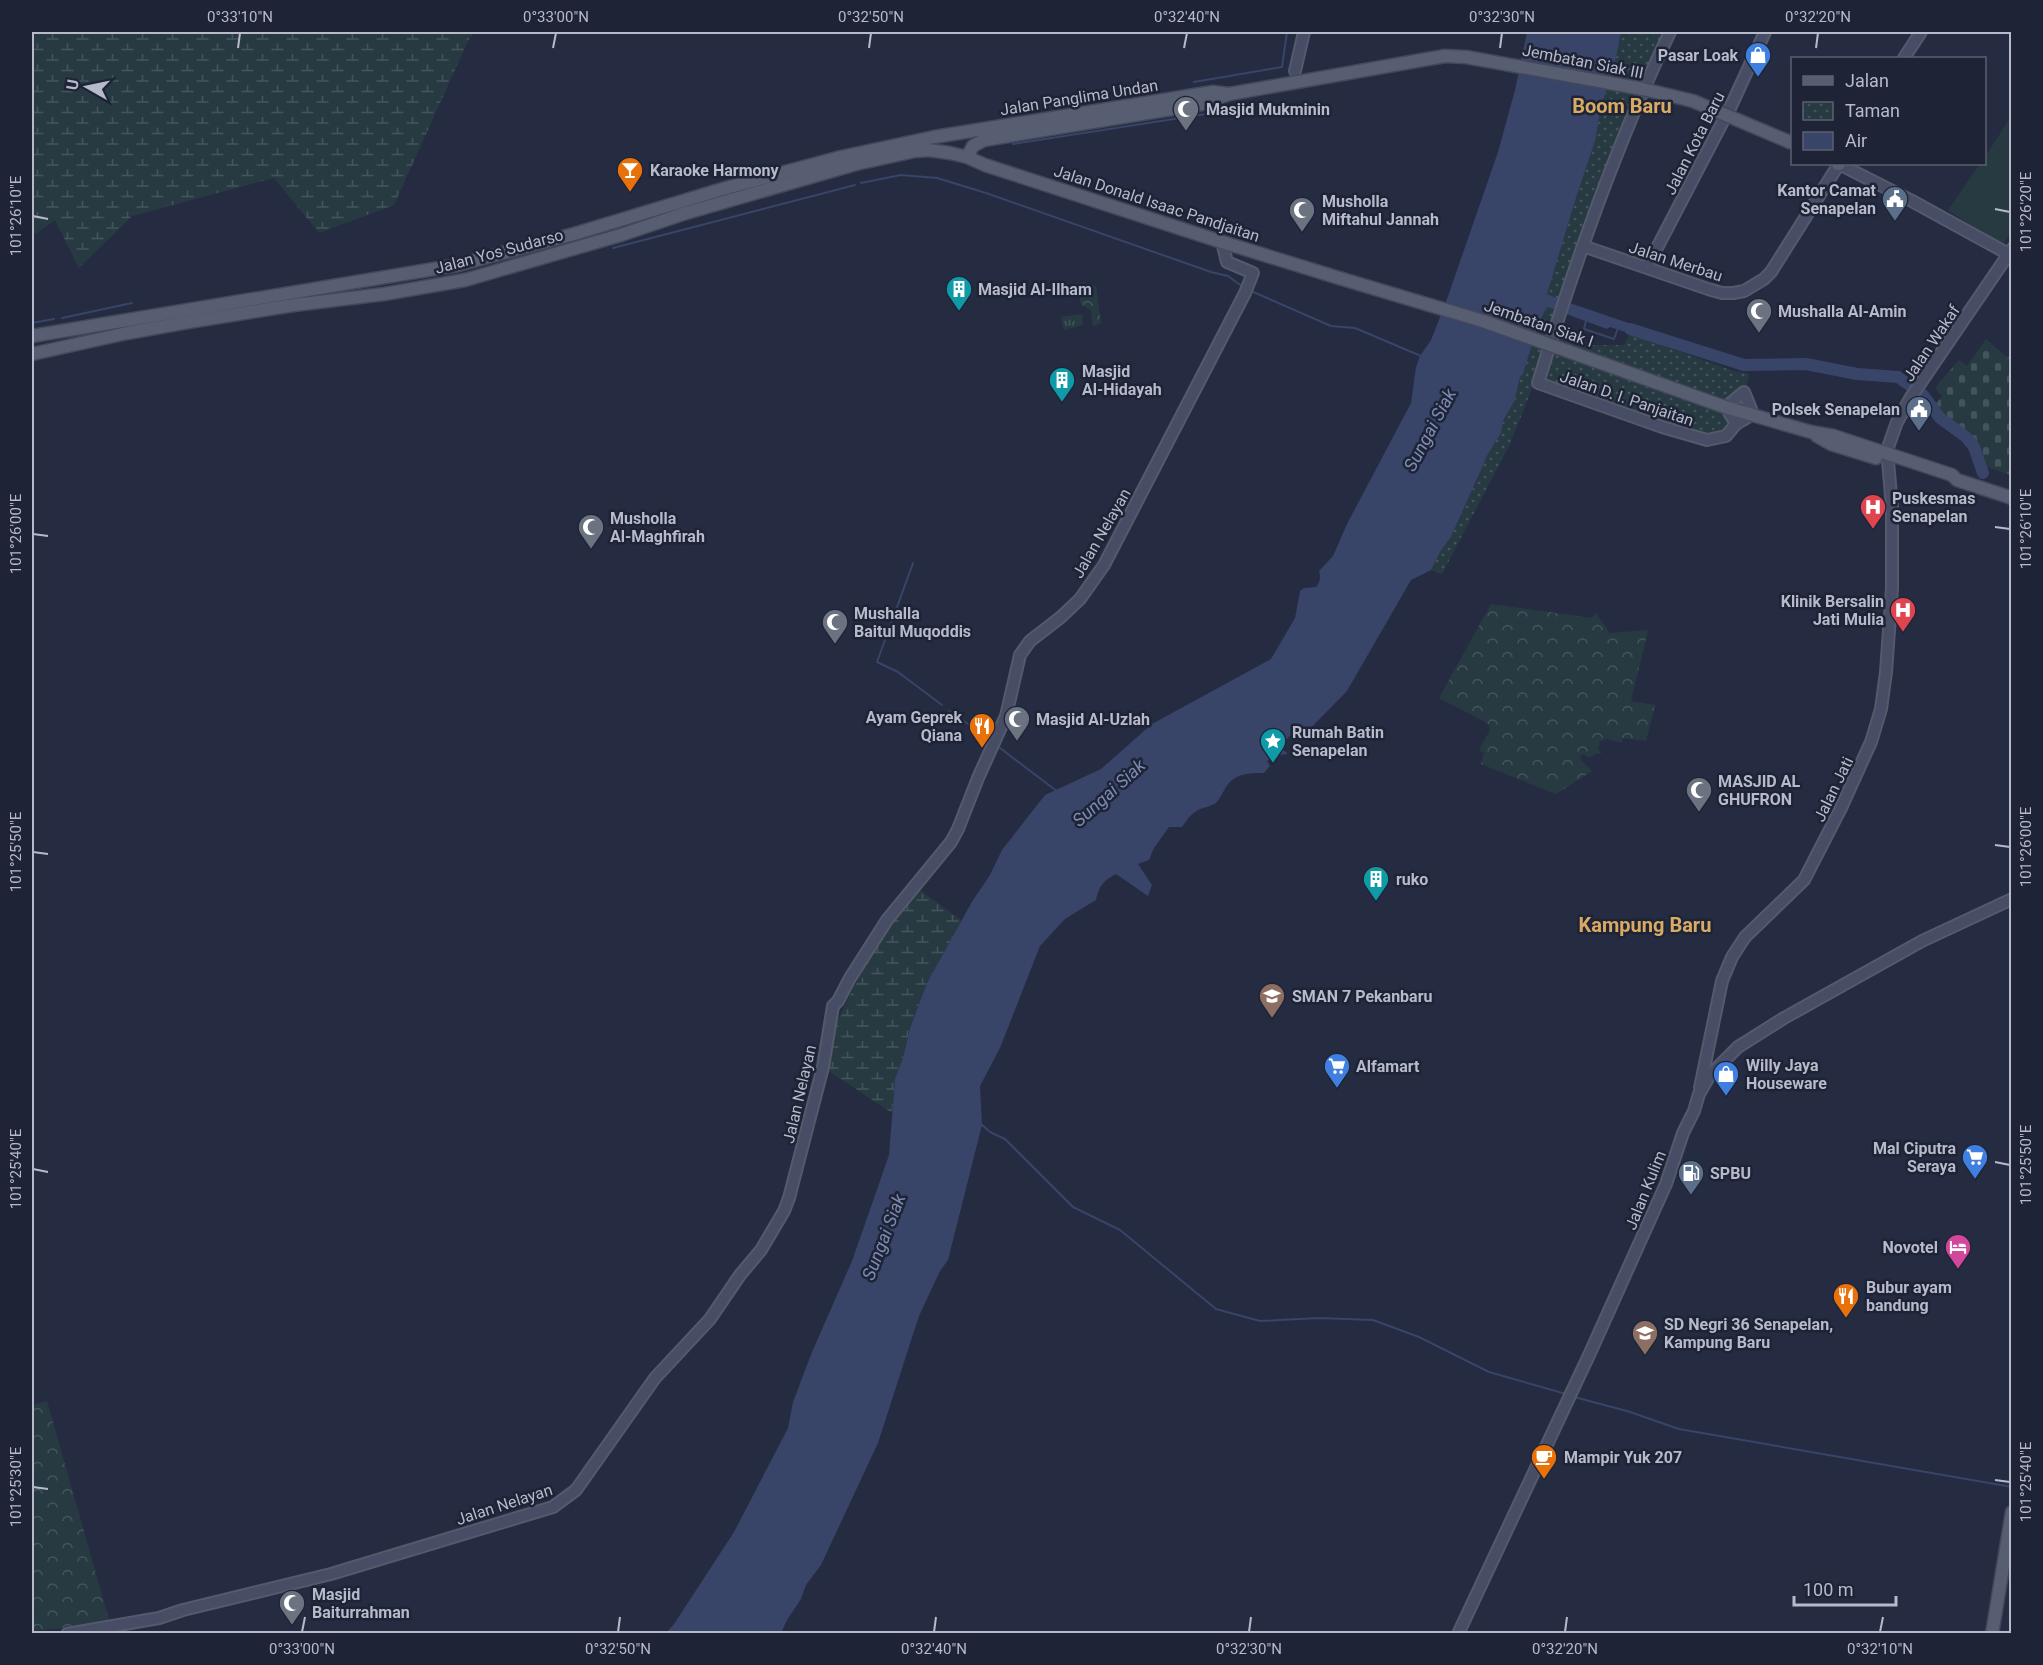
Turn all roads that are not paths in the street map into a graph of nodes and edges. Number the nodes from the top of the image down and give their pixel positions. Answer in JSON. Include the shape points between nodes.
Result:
{"nodes":[{"id":1,"x":1304,"y":32,"type":"edge"},
{"id":2,"x":1670,"y":32,"type":"edge"},
{"id":3,"x":1765,"y":32,"type":"edge"},
{"id":4,"x":1921,"y":32,"type":"edge"},
{"id":5,"x":1905,"y":57,"type":"edge"},
{"id":6,"x":1295,"y":71,"type":"dead end"},
{"id":7,"x":1287,"y":83,"type":"joint"},
{"id":8,"x":1037,"y":126,"type":"junction"},
{"id":9,"x":934,"y":137,"type":"joint"},
{"id":10,"x":1791,"y":143,"type":"edge"},
{"id":11,"x":967,"y":158,"type":"junction"},
{"id":12,"x":1837,"y":165,"type":"edge"},
{"id":13,"x":1840,"y":165,"type":"edge"},
{"id":14,"x":1851,"y":165,"type":"edge"},
{"id":15,"x":1866,"y":177,"type":"junction"},
{"id":16,"x":684,"y":207,"type":"junction"},
{"id":17,"x":1222,"y":242,"type":"junction"},
{"id":18,"x":1583,"y":246,"type":"junction"},
{"id":19,"x":2010,"y":253,"type":"edge"},
{"id":20,"x":1647,"y":267,"type":"junction"},
{"id":21,"x":1339,"y":278,"type":"joint"},
{"id":22,"x":32,"y":336,"type":"edge"},
{"id":23,"x":32,"y":354,"type":"edge"},
{"id":24,"x":1726,"y":407,"type":"junction"},
{"id":25,"x":1753,"y":414,"type":"junction"},
{"id":26,"x":1736,"y":424,"type":"junction"},
{"id":27,"x":1887,"y":457,"type":"junction"},
{"id":28,"x":2012,"y":498,"type":"edge"},
{"id":29,"x":2012,"y":899,"type":"edge"},
{"id":30,"x":1699,"y":1094,"type":"junction"},
{"id":31,"x":2012,"y":1512,"type":"edge"},
{"id":32,"x":67,"y":1634,"type":"edge"},
{"id":33,"x":1458,"y":1634,"type":"edge"},
{"id":34,"x":1992,"y":1634,"type":"edge"}],
"edges":[{"from":1,"to":6,"type":"main road"},
{"from":2,"to":18,"type":"main road","via":[[1622,141]]},
{"from":3,"to":20,"type":"main road","name":"Jalan Kota Baru"},
{"from":4,"to":5,"type":"main road"},
{"from":7,"to":8,"type":"main road","name":"Jalan Panglima Undan","via":[[1229,93],[1202,104]]},
{"from":7,"to":10,"type":"main road","name":"Jembatan Siak III","bridge":true,"via":[[1445,56],[1466,57],[1659,92],[1693,101]]},
{"from":8,"to":9,"type":"main road","name":"Jalan Panglima Undan"},
{"from":8,"to":11,"type":"main road","name":"Jalan Panglima Undan","via":[[977,142]]},
{"from":9,"to":16,"type":"main road","name":"Jalan Yos Sudarso","via":[[841,157]]},
{"from":11,"to":16,"type":"main road","name":"Jalan Yos Sudarso","via":[[940,151],[915,151]]},
{"from":11,"to":17,"type":"main road","name":"Jalan Donald Isaac Pandjaitan"},
{"from":12,"to":20,"type":"main road","name":"Jalan Merbau","via":[[1771,272],[1744,291],[1708,290]]},
{"from":13,"to":15,"type":"main road"},
{"from":14,"to":15,"type":"main road"},
{"from":15,"to":19,"type":"main road"},
{"from":16,"to":22,"type":"main road","name":"Jalan Yos Sudarso","via":[[458,265]]},
{"from":16,"to":23,"type":"main road","name":"Jalan Yos Sudarso","via":[[621,235],[465,280],[188,322]]},
{"from":17,"to":21,"type":"main road","name":"Jalan Donald Isaac Pandjaitan"},
{"from":17,"to":32,"type":"main road","name":"Jalan Nelayan","via":[[1227,262],[1253,273],[1248,288],[1104,565],[1080,598],[1030,641],[1020,655],[1006,716],[951,842],[887,920],[834,1006],[823,1067],[789,1198],[779,1220],[710,1319],[655,1378],[576,1490],[553,1507],[331,1575],[159,1618]]},
{"from":18,"to":20,"type":"main road","name":"Jalan Merbau"},
{"from":18,"to":26,"type":"main road","name":"Jalan D. I. Panjaitan","via":[[1538,383],[1697,439],[1719,439]]},
{"from":19,"to":27,"type":"main road","name":"Jalan Wakaf","via":[[1911,397],[1897,422]]},
{"from":21,"to":24,"type":"main road","name":"Jembatan Siak I","bridge":true,"via":[[1483,321]]},
{"from":24,"to":25,"type":"main road"},
{"from":24,"to":25,"type":"main road","via":[[1744,392]]},
{"from":24,"to":26,"type":"main road"},
{"from":25,"to":26,"type":"main road","name":"Jalan D. I. Panjaitan"},
{"from":25,"to":27,"type":"main road","via":[[1834,436]]},
{"from":27,"to":28,"type":"main road","via":[[1952,475]]},
{"from":27,"to":30,"type":"main road","name":"Jalan Jati","via":[[1892,507],[1892,588],[1881,709],[1871,742],[1804,880],[1745,937],[1732,957],[1722,981]]},
{"from":29,"to":30,"type":"main road","name":"Jalan Kulim","via":[[1922,941],[1764,1029],[1738,1047],[1710,1075]]},
{"from":30,"to":33,"type":"main road","name":"Jalan Kulim","via":[[1666,1184]]},
{"from":31,"to":34,"type":"main road"}]}
